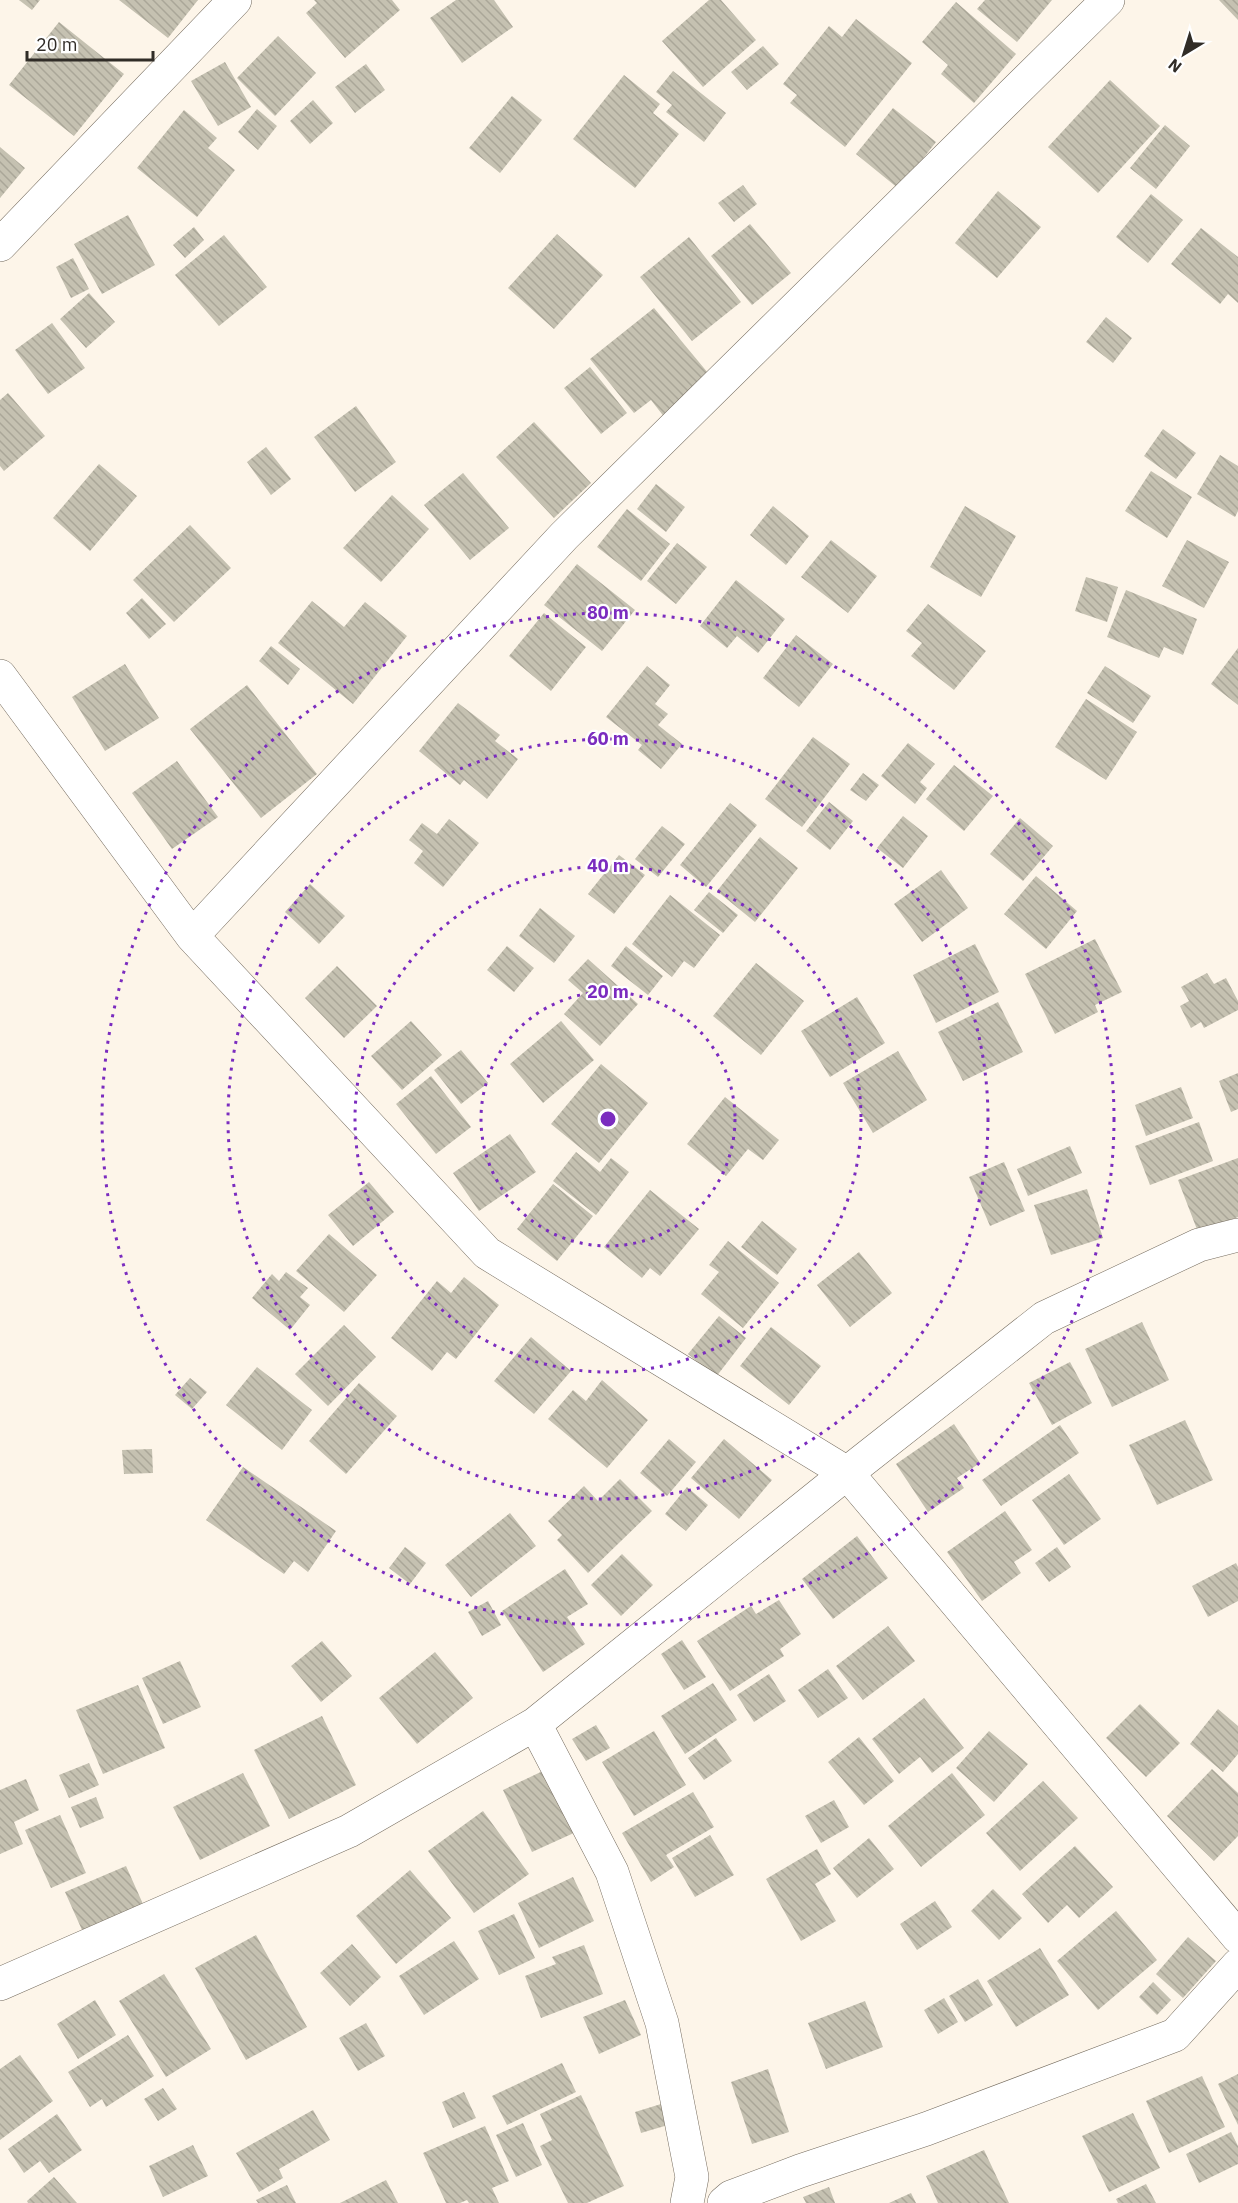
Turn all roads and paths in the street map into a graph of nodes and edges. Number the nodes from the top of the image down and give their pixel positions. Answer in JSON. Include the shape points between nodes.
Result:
{"nodes":[{"id":1,"x":235,"y":0,"type":"edge"},
{"id":2,"x":1108,"y":0,"type":"edge"},
{"id":3,"x":0,"y":245,"type":"edge"},
{"id":4,"x":0,"y":676,"type":"edge"},
{"id":5,"x":192,"y":936,"type":"junction"},
{"id":6,"x":1238,"y":1235,"type":"edge"},
{"id":7,"x":847,"y":1473,"type":"junction"},
{"id":8,"x":535,"y":1724,"type":"junction"},
{"id":9,"x":1238,"y":1937,"type":"edge"},
{"id":10,"x":1238,"y":1965,"type":"edge"},
{"id":11,"x":0,"y":1984,"type":"edge"},
{"id":12,"x":687,"y":2203,"type":"edge"},
{"id":13,"x":724,"y":2203,"type":"edge"}],
"edges":[{"from":1,"to":3,"type":"street"},
{"from":2,"to":5,"type":"street","via":[[564,536]]},
{"from":4,"to":5,"type":"street"},
{"from":5,"to":7,"type":"street","via":[[487,1253]]},
{"from":6,"to":7,"type":"street","via":[[1199,1245],[1044,1318]]},
{"from":7,"to":8,"type":"street"},
{"from":7,"to":9,"type":"street"},
{"from":8,"to":11,"type":"street","via":[[349,1831]]},
{"from":8,"to":12,"type":"street","via":[[612,1872],[662,2023],[692,2177]]},
{"from":10,"to":13,"type":"street","via":[[1175,2035],[926,2129],[800,2171]]}]}
